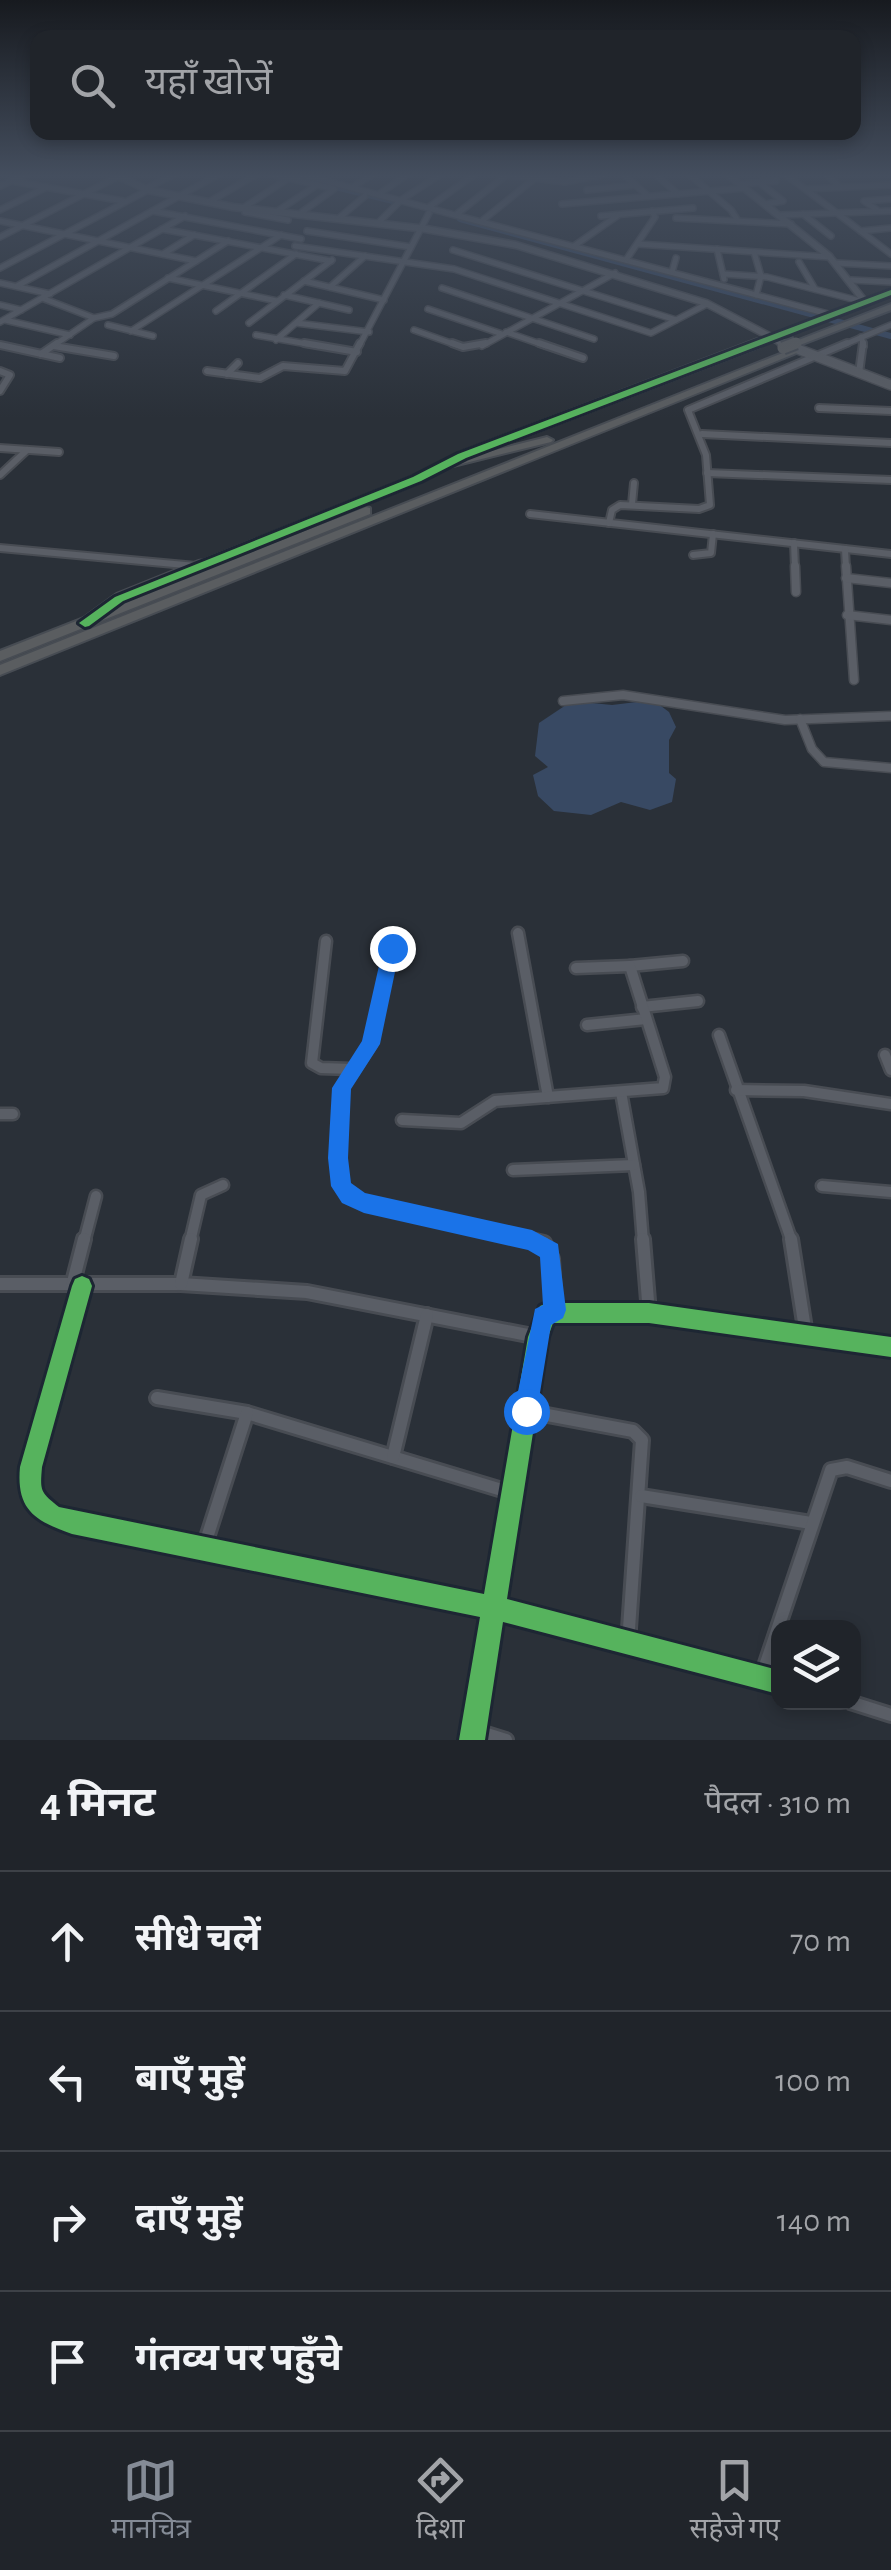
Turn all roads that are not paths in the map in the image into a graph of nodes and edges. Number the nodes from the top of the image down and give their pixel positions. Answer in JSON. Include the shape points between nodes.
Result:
{"nodes":[{"id":1,"x":24,"y":255,"type":"edge"},
{"id":2,"x":72,"y":255,"type":"edge"},
{"id":3,"x":117,"y":255,"type":"edge"},
{"id":4,"x":169,"y":255,"type":"edge"},
{"id":5,"x":205,"y":255,"type":"edge"},
{"id":6,"x":250,"y":255,"type":"edge"},
{"id":7,"x":290,"y":255,"type":"edge"},
{"id":8,"x":299,"y":255,"type":"edge"},
{"id":9,"x":340,"y":255,"type":"edge"},
{"id":10,"x":359,"y":255,"type":"edge"},
{"id":11,"x":407,"y":255,"type":"edge"},
{"id":12,"x":471,"y":255,"type":"edge"},
{"id":13,"x":545,"y":255,"type":"edge"},
{"id":14,"x":608,"y":255,"type":"edge"},
{"id":15,"x":630,"y":255,"type":"edge"},
{"id":16,"x":719,"y":255,"type":"edge"},
{"id":17,"x":755,"y":255,"type":"edge"},
{"id":18,"x":786,"y":255,"type":"edge"},
{"id":19,"x":827,"y":255,"type":"edge"},
{"id":20,"x":365,"y":256,"type":"junction"},
{"id":21,"x":676,"y":258,"type":"dead end"},
{"id":22,"x":626,"y":260,"type":"junction"},
{"id":23,"x":833,"y":260,"type":"junction"},
{"id":24,"x":196,"y":261,"type":"junction"},
{"id":25,"x":331,"y":261,"type":"junction"},
{"id":26,"x":403,"y":262,"type":"junction"},
{"id":27,"x":799,"y":262,"type":"dead end"},
{"id":28,"x":891,"y":266,"type":"edge"},
{"id":29,"x":0,"y":268,"type":"edge"},
{"id":30,"x":672,"y":272,"type":"junction"},
{"id":31,"x":615,"y":273,"type":"junction"},
{"id":32,"x":724,"y":274,"type":"junction"},
{"id":33,"x":762,"y":276,"type":"junction"},
{"id":34,"x":168,"y":278,"type":"junction"},
{"id":35,"x":851,"y":280,"type":"junction"},
{"id":36,"x":304,"y":281,"type":"junction"},
{"id":37,"x":891,"y":282,"type":"edge"},
{"id":38,"x":0,"y":283,"type":"edge"},
{"id":39,"x":17,"y":286,"type":"junction"},
{"id":40,"x":202,"y":286,"type":"junction"},
{"id":41,"x":330,"y":287,"type":"junction"},
{"id":42,"x":726,"y":287,"type":"junction"},
{"id":43,"x":442,"y":288,"type":"dead end"},
{"id":44,"x":584,"y":288,"type":"junction"},
{"id":45,"x":816,"y":289,"type":"junction"},
{"id":46,"x":891,"y":292,"type":"edge"},
{"id":47,"x":50,"y":294,"type":"junction"},
{"id":48,"x":240,"y":294,"type":"junction"},
{"id":49,"x":284,"y":295,"type":"junction"},
{"id":50,"x":756,"y":295,"type":"junction"},
{"id":51,"x":42,"y":298,"type":"junction"},
{"id":52,"x":384,"y":300,"type":"junction"},
{"id":53,"x":276,"y":301,"type":"junction"},
{"id":54,"x":320,"y":302,"type":"junction"},
{"id":55,"x":558,"y":302,"type":"junction"},
{"id":56,"x":865,"y":302,"type":"junction"},
{"id":57,"x":707,"y":304,"type":"junction"},
{"id":58,"x":0,"y":305,"type":"edge"},
{"id":59,"x":891,"y":307,"type":"edge"},
{"id":60,"x":428,"y":309,"type":"dead end"},
{"id":61,"x":21,"y":310,"type":"junction"},
{"id":62,"x":349,"y":310,"type":"dead end"},
{"id":63,"x":216,"y":311,"type":"dead end"},
{"id":64,"x":832,"y":315,"type":"junction"},
{"id":65,"x":891,"y":315,"type":"edge"},
{"id":66,"x":94,"y":318,"type":"junction"},
{"id":67,"x":530,"y":318,"type":"junction"},
{"id":68,"x":676,"y":320,"type":"junction"},
{"id":69,"x":2,"y":321,"type":"edge"},
{"id":70,"x":249,"y":323,"type":"dead end"},
{"id":71,"x":296,"y":323,"type":"junction"},
{"id":72,"x":108,"y":326,"type":"dead end"},
{"id":73,"x":851,"y":326,"type":"junction"},
{"id":74,"x":891,"y":328,"type":"edge"},
{"id":75,"x":414,"y":330,"type":"dead end"},
{"id":76,"x":131,"y":331,"type":"junction"},
{"id":77,"x":368,"y":332,"type":"junction"},
{"id":78,"x":504,"y":333,"type":"junction"},
{"id":79,"x":70,"y":335,"type":"junction"},
{"id":80,"x":153,"y":336,"type":"dead end"},
{"id":81,"x":256,"y":336,"type":"dead end"},
{"id":82,"x":861,"y":336,"type":"junction"},
{"id":83,"x":594,"y":339,"type":"dead end"},
{"id":84,"x":771,"y":339,"type":"junction"},
{"id":85,"x":276,"y":340,"type":"junction"},
{"id":86,"x":0,"y":345,"type":"edge"},
{"id":87,"x":54,"y":346,"type":"junction"},
{"id":88,"x":799,"y":349,"type":"junction"},
{"id":89,"x":357,"y":352,"type":"junction"},
{"id":90,"x":41,"y":354,"type":"junction"},
{"id":91,"x":114,"y":356,"type":"dead end"},
{"id":92,"x":60,"y":358,"type":"dead end"},
{"id":93,"x":583,"y":358,"type":"dead end"},
{"id":94,"x":238,"y":363,"type":"dead end"},
{"id":95,"x":0,"y":370,"type":"edge"},
{"id":96,"x":207,"y":371,"type":"dead end"},
{"id":97,"x":342,"y":372,"type":"junction"},
{"id":98,"x":858,"y":373,"type":"junction"},
{"id":99,"x":227,"y":374,"type":"junction"},
{"id":100,"x":338,"y":380,"type":"dead end"},
{"id":101,"x":4,"y":382,"type":"edge"},
{"id":102,"x":889,"y":384,"type":"edge"},
{"id":103,"x":0,"y":391,"type":"edge"},
{"id":104,"x":819,"y":408,"type":"dead end"},
{"id":105,"x":891,"y":411,"type":"edge"},
{"id":106,"x":702,"y":434,"type":"junction"},
{"id":107,"x":547,"y":440,"type":"junction"},
{"id":108,"x":891,"y":443,"type":"edge"},
{"id":109,"x":0,"y":448,"type":"edge"},
{"id":110,"x":27,"y":450,"type":"junction"},
{"id":111,"x":60,"y":452,"type":"dead end"},
{"id":112,"x":448,"y":463,"type":"junction"},
{"id":113,"x":707,"y":473,"type":"junction"},
{"id":114,"x":0,"y":475,"type":"edge"},
{"id":115,"x":891,"y":480,"type":"edge"},
{"id":116,"x":634,"y":483,"type":"dead end"},
{"id":117,"x":632,"y":504,"type":"junction"},
{"id":118,"x":530,"y":514,"type":"dead end"},
{"id":119,"x":609,"y":523,"type":"junction"},
{"id":120,"x":713,"y":534,"type":"junction"},
{"id":121,"x":794,"y":542,"type":"junction"},
{"id":122,"x":0,"y":548,"type":"edge"},
{"id":123,"x":846,"y":549,"type":"junction"},
{"id":124,"x":891,"y":554,"type":"edge"},
{"id":125,"x":693,"y":555,"type":"dead end"},
{"id":126,"x":196,"y":566,"type":"junction"},
{"id":127,"x":846,"y":578,"type":"junction"},
{"id":128,"x":891,"y":584,"type":"edge"},
{"id":129,"x":796,"y":592,"type":"dead end"},
{"id":130,"x":847,"y":615,"type":"junction"},
{"id":131,"x":891,"y":620,"type":"edge"},
{"id":132,"x":85,"y":623,"type":"junction"},
{"id":133,"x":0,"y":656,"type":"edge"},
{"id":134,"x":0,"y":670,"type":"edge"},
{"id":135,"x":854,"y":680,"type":"dead end"},
{"id":136,"x":563,"y":700,"type":"dead end"},
{"id":137,"x":891,"y":716,"type":"edge"},
{"id":138,"x":800,"y":719,"type":"junction"},
{"id":139,"x":891,"y":768,"type":"edge"},
{"id":140,"x":518,"y":932,"type":"dead end"},
{"id":141,"x":326,"y":942,"type":"dead end"},
{"id":142,"x":392,"y":948,"type":"dead end"},
{"id":143,"x":683,"y":961,"type":"dead end"},
{"id":144,"x":630,"y":966,"type":"junction"},
{"id":145,"x":576,"y":968,"type":"dead end"},
{"id":146,"x":698,"y":1001,"type":"dead end"},
{"id":147,"x":644,"y":1013,"type":"junction"},
{"id":148,"x":587,"y":1025,"type":"dead end"},
{"id":149,"x":719,"y":1035,"type":"dead end"},
{"id":150,"x":885,"y":1055,"type":"dead end"},
{"id":151,"x":350,"y":1069,"type":"junction"},
{"id":152,"x":891,"y":1070,"type":"edge"},
{"id":153,"x":736,"y":1090,"type":"junction"},
{"id":154,"x":622,"y":1092,"type":"junction"},
{"id":155,"x":548,"y":1097,"type":"junction"},
{"id":156,"x":891,"y":1104,"type":"edge"},
{"id":157,"x":402,"y":1120,"type":"dead end"},
{"id":158,"x":634,"y":1164,"type":"junction"},
{"id":159,"x":514,"y":1170,"type":"dead end"},
{"id":160,"x":223,"y":1185,"type":"dead end"},
{"id":161,"x":822,"y":1186,"type":"dead end"},
{"id":162,"x":891,"y":1192,"type":"edge"},
{"id":163,"x":96,"y":1196,"type":"dead end"},
{"id":164,"x":0,"y":1284,"type":"edge"},
{"id":165,"x":181,"y":1284,"type":"junction"},
{"id":166,"x":77,"y":1286,"type":"junction"},
{"id":167,"x":555,"y":1310,"type":"junction"},
{"id":168,"x":427,"y":1314,"type":"junction"},
{"id":169,"x":650,"y":1314,"type":"junction"},
{"id":170,"x":806,"y":1335,"type":"junction"},
{"id":171,"x":538,"y":1337,"type":"junction"},
{"id":172,"x":891,"y":1347,"type":"edge"},
{"id":173,"x":158,"y":1398,"type":"dead end"},
{"id":174,"x":526,"y":1411,"type":"junction"},
{"id":175,"x":247,"y":1413,"type":"junction"},
{"id":176,"x":394,"y":1457,"type":"junction"},
{"id":177,"x":891,"y":1481,"type":"edge"},
{"id":178,"x":512,"y":1492,"type":"junction"},
{"id":179,"x":641,"y":1496,"type":"junction"},
{"id":180,"x":811,"y":1523,"type":"junction"},
{"id":181,"x":203,"y":1550,"type":"junction"},
{"id":182,"x":494,"y":1608,"type":"junction"},
{"id":183,"x":628,"y":1643,"type":"junction"},
{"id":184,"x":761,"y":1678,"type":"junction"},
{"id":185,"x":771,"y":1680,"type":"edge"},
{"id":186,"x":861,"y":1705,"type":"edge"},
{"id":187,"x":891,"y":1714,"type":"edge"},
{"id":188,"x":473,"y":1735,"type":"edge"},
{"id":189,"x":506,"y":1740,"type":"edge"}],
"edges":[{"from":1,"to":29,"type":"street"},
{"from":2,"to":39,"type":"street"},
{"from":3,"to":47,"type":"street"},
{"from":4,"to":24,"type":"street"},
{"from":5,"to":24,"type":"street"},
{"from":6,"to":40,"type":"street"},
{"from":7,"to":48,"type":"street"},
{"from":8,"to":25,"type":"street"},
{"from":9,"to":25,"type":"street"},
{"from":10,"to":20,"type":"street"},
{"from":11,"to":26,"type":"street"},
{"from":12,"to":44,"type":"street"},
{"from":13,"to":31,"type":"street"},
{"from":14,"to":22,"type":"street"},
{"from":15,"to":22,"type":"street"},
{"from":16,"to":32,"type":"street"},
{"from":17,"to":33,"type":"street"},
{"from":18,"to":23,"type":"street"},
{"from":19,"to":23,"type":"street"},
{"from":20,"to":26,"type":"street"},
{"from":20,"to":41,"type":"street"},
{"from":21,"to":30,"type":"street"},
{"from":22,"to":30,"type":"street"},
{"from":23,"to":28,"type":"street"},
{"from":23,"to":35,"type":"street"},
{"from":24,"to":34,"type":"street"},
{"from":25,"to":36,"type":"street"},
{"from":26,"to":52,"type":"street"},
{"from":26,"to":55,"type":"street","via":[[454,269]]},
{"from":27,"to":45,"type":"street"},
{"from":30,"to":42,"type":"street"},
{"from":31,"to":44,"type":"street"},
{"from":31,"to":57,"type":"street"},
{"from":32,"to":33,"type":"street"},
{"from":32,"to":42,"type":"street"},
{"from":33,"to":45,"type":"street"},
{"from":33,"to":50,"type":"street"},
{"from":34,"to":40,"type":"street"},
{"from":34,"to":66,"type":"street","via":[[112,314]]},
{"from":35,"to":37,"type":"street"},
{"from":35,"to":56,"type":"street"},
{"from":36,"to":41,"type":"street"},
{"from":36,"to":49,"type":"street"},
{"from":38,"to":39,"type":"street"},
{"from":39,"to":47,"type":"street"},
{"from":40,"to":48,"type":"street"},
{"from":40,"to":76,"type":"street"},
{"from":41,"to":52,"type":"street"},
{"from":42,"to":50,"type":"street"},
{"from":43,"to":67,"type":"street"},
{"from":44,"to":55,"type":"street"},
{"from":44,"to":68,"type":"street"},
{"from":45,"to":56,"type":"street"},
{"from":46,"to":56,"type":"street"},
{"from":47,"to":51,"type":"street"},
{"from":48,"to":53,"type":"street"},
{"from":48,"to":63,"type":"street"},
{"from":49,"to":53,"type":"street"},
{"from":49,"to":54,"type":"street"},
{"from":50,"to":64,"type":"street"},
{"from":51,"to":61,"type":"street"},
{"from":51,"to":66,"type":"street"},
{"from":52,"to":77,"type":"street"},
{"from":53,"to":70,"type":"street"},
{"from":54,"to":62,"type":"street"},
{"from":54,"to":71,"type":"street"},
{"from":55,"to":67,"type":"street"},
{"from":55,"to":68,"type":"street","via":[[651,333]]},
{"from":56,"to":64,"type":"street"},
{"from":57,"to":68,"type":"street"},
{"from":57,"to":84,"type":"street"},
{"from":58,"to":61,"type":"street"},
{"from":59,"to":73,"type":"highway"},
{"from":60,"to":78,"type":"street"},
{"from":61,"to":69,"type":"street"},
{"from":64,"to":84,"type":"street"},
{"from":65,"to":73,"type":"highway"},
{"from":66,"to":79,"type":"street"},
{"from":67,"to":78,"type":"street"},
{"from":67,"to":83,"type":"street"},
{"from":69,"to":79,"type":"street"},
{"from":71,"to":77,"type":"street"},
{"from":71,"to":85,"type":"street"},
{"from":72,"to":76,"type":"street"},
{"from":73,"to":88,"type":"highway"},
{"from":73,"to":88,"type":"highway","via":[[834,328]]},
{"from":74,"to":82,"type":"street"},
{"from":75,"to":78,"type":"street","via":[[468,348]]},
{"from":76,"to":80,"type":"street"},
{"from":77,"to":89,"type":"street"},
{"from":78,"to":93,"type":"street"},
{"from":79,"to":87,"type":"street"},
{"from":81,"to":85,"type":"street"},
{"from":82,"to":88,"type":"street"},
{"from":82,"to":98,"type":"street"},
{"from":84,"to":88,"type":"street"},
{"from":84,"to":112,"type":"street"},
{"from":85,"to":89,"type":"street"},
{"from":86,"to":90,"type":"street"},
{"from":87,"to":90,"type":"street"},
{"from":87,"to":91,"type":"street"},
{"from":88,"to":98,"type":"street"},
{"from":88,"to":106,"type":"street","via":[[689,408]]},
{"from":88,"to":107,"type":"highway"},
{"from":88,"to":134,"type":"highway"},
{"from":89,"to":97,"type":"street"},
{"from":90,"to":92,"type":"street"},
{"from":94,"to":99,"type":"street"},
{"from":95,"to":101,"type":"street","via":[[10,375]]},
{"from":96,"to":99,"type":"street"},
{"from":97,"to":99,"type":"street","via":[[283,366],[266,378]]},
{"from":97,"to":100,"type":"street"},
{"from":98,"to":102,"type":"street"},
{"from":101,"to":103,"type":"street"},
{"from":104,"to":105,"type":"street"},
{"from":106,"to":108,"type":"street"},
{"from":106,"to":113,"type":"street"},
{"from":107,"to":112,"type":"highway"},
{"from":107,"to":132,"type":"highway"},
{"from":109,"to":110,"type":"street"},
{"from":110,"to":111,"type":"street"},
{"from":110,"to":114,"type":"street"},
{"from":112,"to":126,"type":"street"},
{"from":113,"to":115,"type":"street"},
{"from":113,"to":117,"type":"street","via":[[712,500],[706,508]]},
{"from":116,"to":117,"type":"street"},
{"from":117,"to":119,"type":"street","via":[[615,507]]},
{"from":118,"to":119,"type":"street"},
{"from":119,"to":120,"type":"street"},
{"from":120,"to":121,"type":"street"},
{"from":120,"to":125,"type":"street","via":[[712,553]]},
{"from":121,"to":123,"type":"street"},
{"from":121,"to":129,"type":"street"},
{"from":122,"to":126,"type":"street"},
{"from":123,"to":124,"type":"street"},
{"from":123,"to":127,"type":"street"},
{"from":126,"to":132,"type":"street","via":[[119,598]]},
{"from":127,"to":128,"type":"street"},
{"from":127,"to":130,"type":"street"},
{"from":130,"to":131,"type":"street"},
{"from":130,"to":135,"type":"street"},
{"from":132,"to":133,"type":"highway"},
{"from":136,"to":138,"type":"street","via":[[635,694]]},
{"from":137,"to":138,"type":"street"},
{"from":138,"to":139,"type":"street","via":[[824,762]]},
{"from":140,"to":155,"type":"street"},
{"from":141,"to":151,"type":"street","via":[[312,1064]]},
{"from":142,"to":151,"type":"street","via":[[373,1036]]},
{"from":143,"to":144,"type":"street"},
{"from":144,"to":145,"type":"street"},
{"from":144,"to":147,"type":"street"},
{"from":146,"to":147,"type":"street"},
{"from":147,"to":148,"type":"street"},
{"from":147,"to":154,"type":"street","via":[[665,1082],[660,1090]]},
{"from":149,"to":153,"type":"street"},
{"from":150,"to":152,"type":"street"},
{"from":151,"to":167,"type":"street","via":[[342,1088],[338,1158],[349,1196],[544,1244],[552,1259]]},
{"from":153,"to":156,"type":"street","via":[[804,1091]]},
{"from":153,"to":170,"type":"street","via":[[790,1230]]},
{"from":154,"to":155,"type":"street"},
{"from":154,"to":158,"type":"street"},
{"from":155,"to":157,"type":"street","via":[[496,1101],[461,1122]]},
{"from":158,"to":159,"type":"street"},
{"from":158,"to":169,"type":"street"},
{"from":160,"to":165,"type":"street","via":[[201,1195]]},
{"from":161,"to":162,"type":"street"},
{"from":163,"to":166,"type":"street"},
{"from":164,"to":166,"type":"street"},
{"from":165,"to":166,"type":"street"},
{"from":165,"to":168,"type":"street","via":[[307,1292]]},
{"from":166,"to":181,"type":"street","via":[[31,1467],[34,1502],[72,1522]]},
{"from":167,"to":169,"type":"street"},
{"from":167,"to":171,"type":"street","via":[[542,1317]]},
{"from":168,"to":171,"type":"street"},
{"from":168,"to":176,"type":"street"},
{"from":169,"to":170,"type":"street"},
{"from":170,"to":172,"type":"street"},
{"from":171,"to":174,"type":"street"},
{"from":173,"to":175,"type":"street"},
{"from":174,"to":178,"type":"street"},
{"from":174,"to":179,"type":"street","via":[[633,1432],[644,1452]]},
{"from":175,"to":176,"type":"street"},
{"from":175,"to":181,"type":"street"},
{"from":176,"to":178,"type":"street"},
{"from":177,"to":180,"type":"street","via":[[847,1467],[831,1470]]},
{"from":178,"to":182,"type":"street"},
{"from":179,"to":180,"type":"street"},
{"from":179,"to":183,"type":"street"},
{"from":180,"to":184,"type":"street"},
{"from":181,"to":182,"type":"street"},
{"from":182,"to":183,"type":"street"},
{"from":182,"to":188,"type":"street"},
{"from":183,"to":184,"type":"street"},
{"from":184,"to":185,"type":"street"},
{"from":186,"to":187,"type":"street"},
{"from":188,"to":189,"type":"street"}]}
